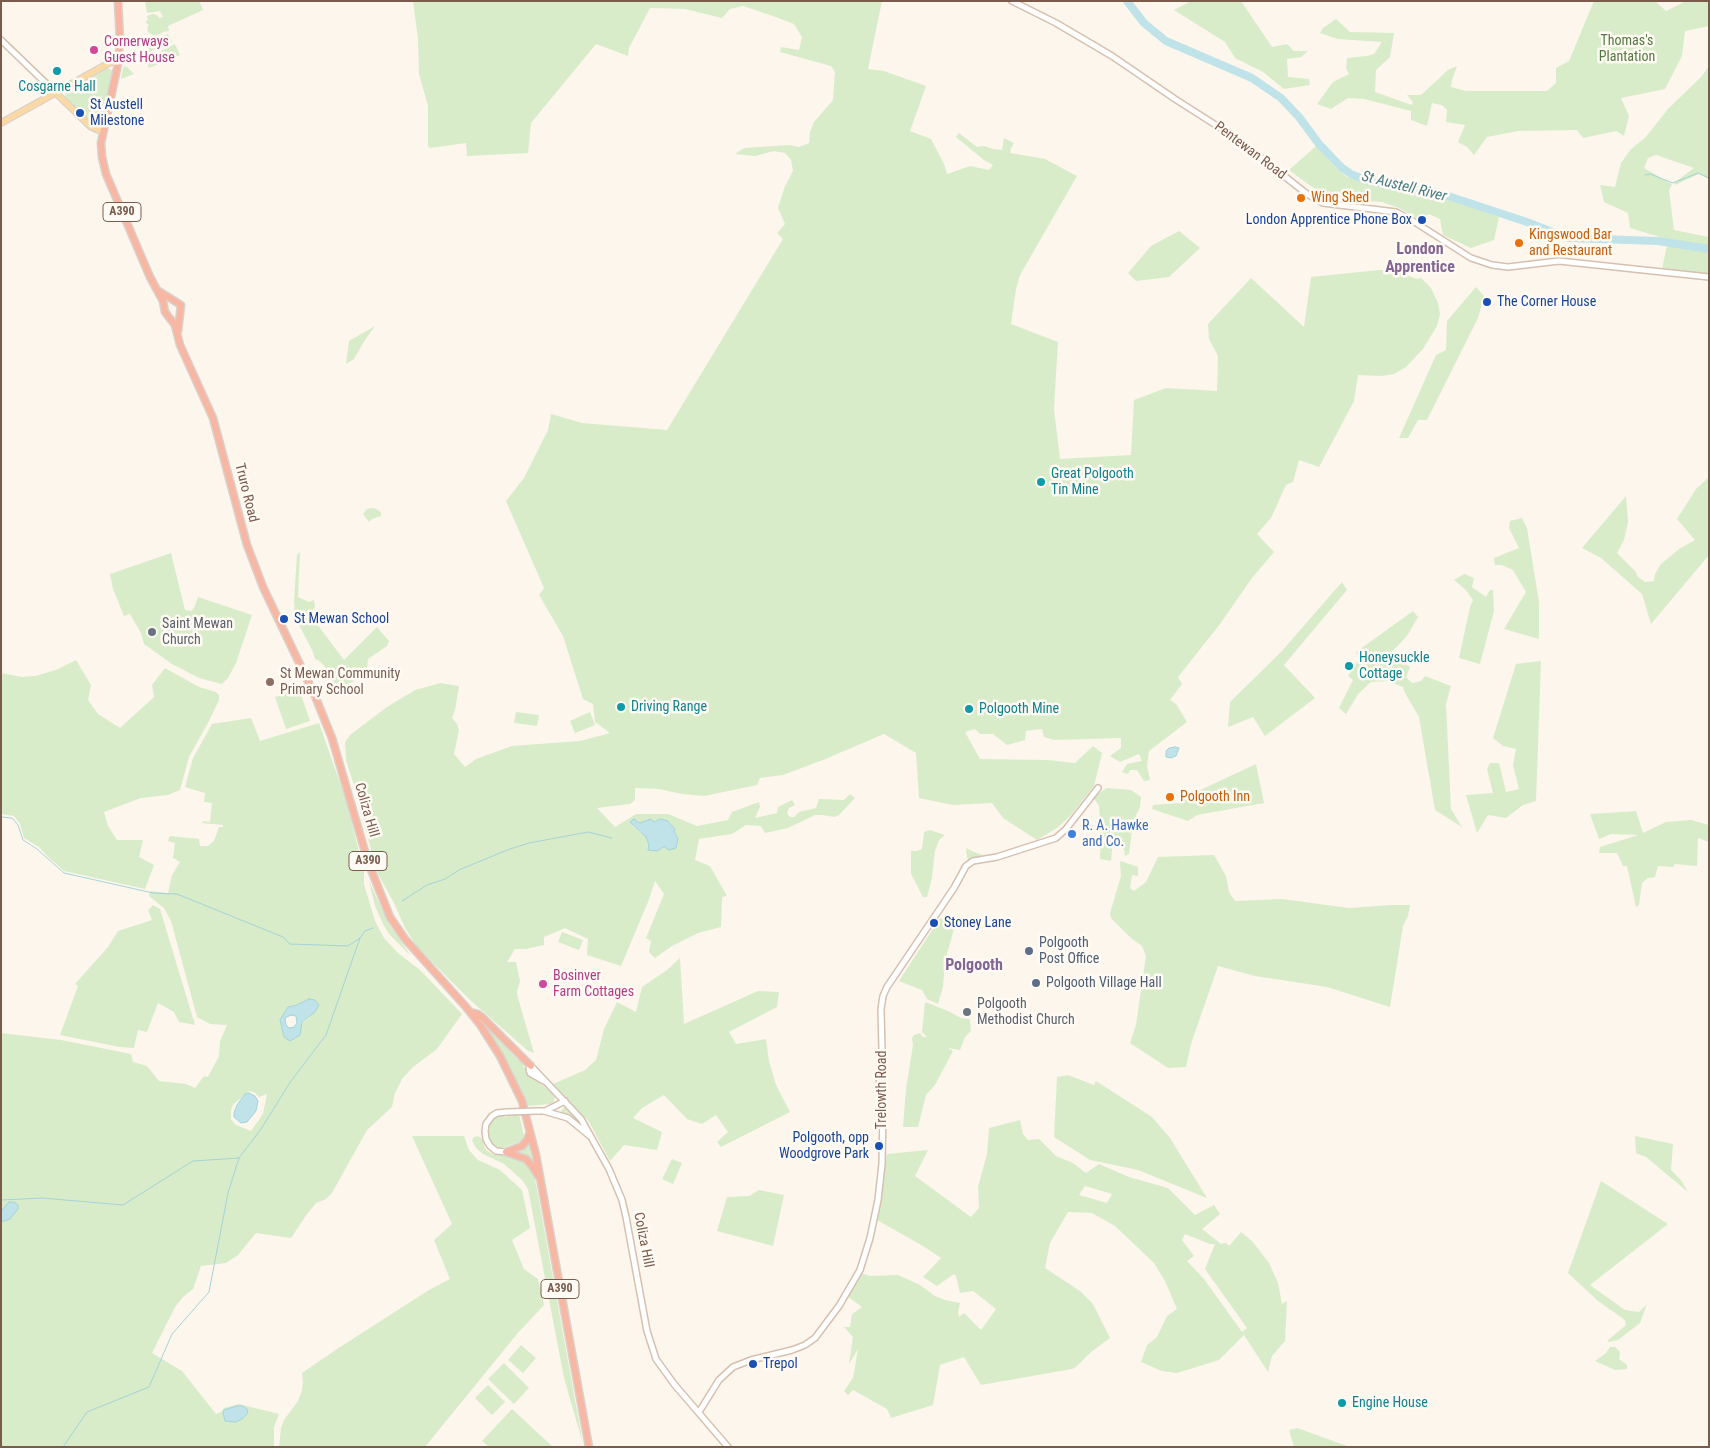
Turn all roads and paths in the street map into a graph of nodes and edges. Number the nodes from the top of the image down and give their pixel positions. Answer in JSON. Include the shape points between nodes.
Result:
{"nodes":[{"id":1,"x":118,"y":1,"type":"edge"},
{"id":2,"x":1012,"y":1,"type":"edge"},
{"id":3,"x":1,"y":40,"type":"edge"},
{"id":4,"x":118,"y":62,"type":"junction"},
{"id":5,"x":56,"y":93,"type":"junction"},
{"id":6,"x":1,"y":124,"type":"edge"},
{"id":7,"x":103,"y":132,"type":"junction"},
{"id":8,"x":1709,"y":277,"type":"edge"},
{"id":9,"x":156,"y":289,"type":"junction"},
{"id":10,"x":173,"y":300,"type":"junction"},
{"id":11,"x":165,"y":308,"type":"junction"},
{"id":12,"x":180,"y":314,"type":"junction"},
{"id":13,"x":169,"y":316,"type":"junction"},
{"id":14,"x":178,"y":334,"type":"junction"},
{"id":15,"x":332,"y":738,"type":"joint"},
{"id":16,"x":1098,"y":788,"type":"dead end"},
{"id":17,"x":470,"y":1012,"type":"junction"},
{"id":18,"x":531,"y":1066,"type":"joint"},
{"id":19,"x":565,"y":1101,"type":"junction"},
{"id":20,"x":555,"y":1112,"type":"junction"},
{"id":21,"x":530,"y":1131,"type":"junction"},
{"id":22,"x":591,"y":1137,"type":"junction"},
{"id":23,"x":506,"y":1152,"type":"junction"},
{"id":24,"x":540,"y":1180,"type":"junction"},
{"id":25,"x":699,"y":1412,"type":"junction"},
{"id":26,"x":589,"y":1447,"type":"edge"},
{"id":27,"x":728,"y":1447,"type":"edge"}],
"edges":[{"from":1,"to":4,"type":"highway","number":"A390"},
{"from":2,"to":8,"type":"street","name":"Pentewan Road","via":[[1112,56],[1236,138],[1322,203],[1396,212],[1471,258],[1492,265],[1559,261]]},
{"from":3,"to":5,"type":"street"},
{"from":4,"to":5,"type":"main road","via":[[111,62]]},
{"from":4,"to":7,"type":"highway","number":"A390"},
{"from":5,"to":6,"type":"main road"},
{"from":5,"to":7,"type":"main road","via":[[90,126]]},
{"from":7,"to":9,"type":"highway","number":"A390","via":[[102,157],[106,174]]},
{"from":9,"to":10,"type":"highway"},
{"from":9,"to":11,"type":"highway","number":"A390"},
{"from":10,"to":11,"type":"highway","via":[[167,302]]},
{"from":10,"to":12,"type":"highway","via":[[181,305]]},
{"from":11,"to":13,"type":"highway"},
{"from":12,"to":13,"type":"highway"},
{"from":12,"to":14,"type":"highway","name":"Truro Road","number":"A390"},
{"from":13,"to":14,"type":"highway","name":"Truro Road","number":"A390"},
{"from":14,"to":15,"type":"highway","name":"Truro Road","number":"A390","via":[[213,418],[252,561]]},
{"from":15,"to":17,"type":"highway","name":"Coliza Hill","number":"A390","via":[[368,862],[390,917],[405,939]]},
{"from":16,"to":25,"type":"street","name":"Trelowth Road","via":[[1056,838],[966,866],[887,987],[881,1009],[879,1077],[883,1112],[882,1164],[878,1200],[860,1270],[815,1338],[798,1348],[733,1367],[719,1380]]},
{"from":17,"to":18,"type":"highway","via":[[478,1014]]},
{"from":17,"to":21,"type":"highway","number":"A390","via":[[507,1069],[522,1101]]},
{"from":18,"to":19,"type":"street","name":"Coliza Hill","via":[[530,1073]]},
{"from":19,"to":20,"type":"street"},
{"from":19,"to":22,"type":"street","name":"Coliza Hill"},
{"from":20,"to":22,"type":"street"},
{"from":20,"to":23,"type":"street","bridge":true,"via":[[507,1112],[492,1116],[486,1124],[486,1139],[496,1150]]},
{"from":21,"to":23,"type":"highway","via":[[522,1146]]},
{"from":21,"to":24,"type":"highway","number":"A390"},
{"from":22,"to":25,"type":"street","name":"Coliza Hill","via":[[622,1200],[645,1324],[654,1354]]},
{"from":23,"to":24,"type":"highway","via":[[529,1162]]},
{"from":24,"to":26,"type":"highway","number":"A390"},
{"from":25,"to":27,"type":"street","name":"Coliza Hill"}]}
